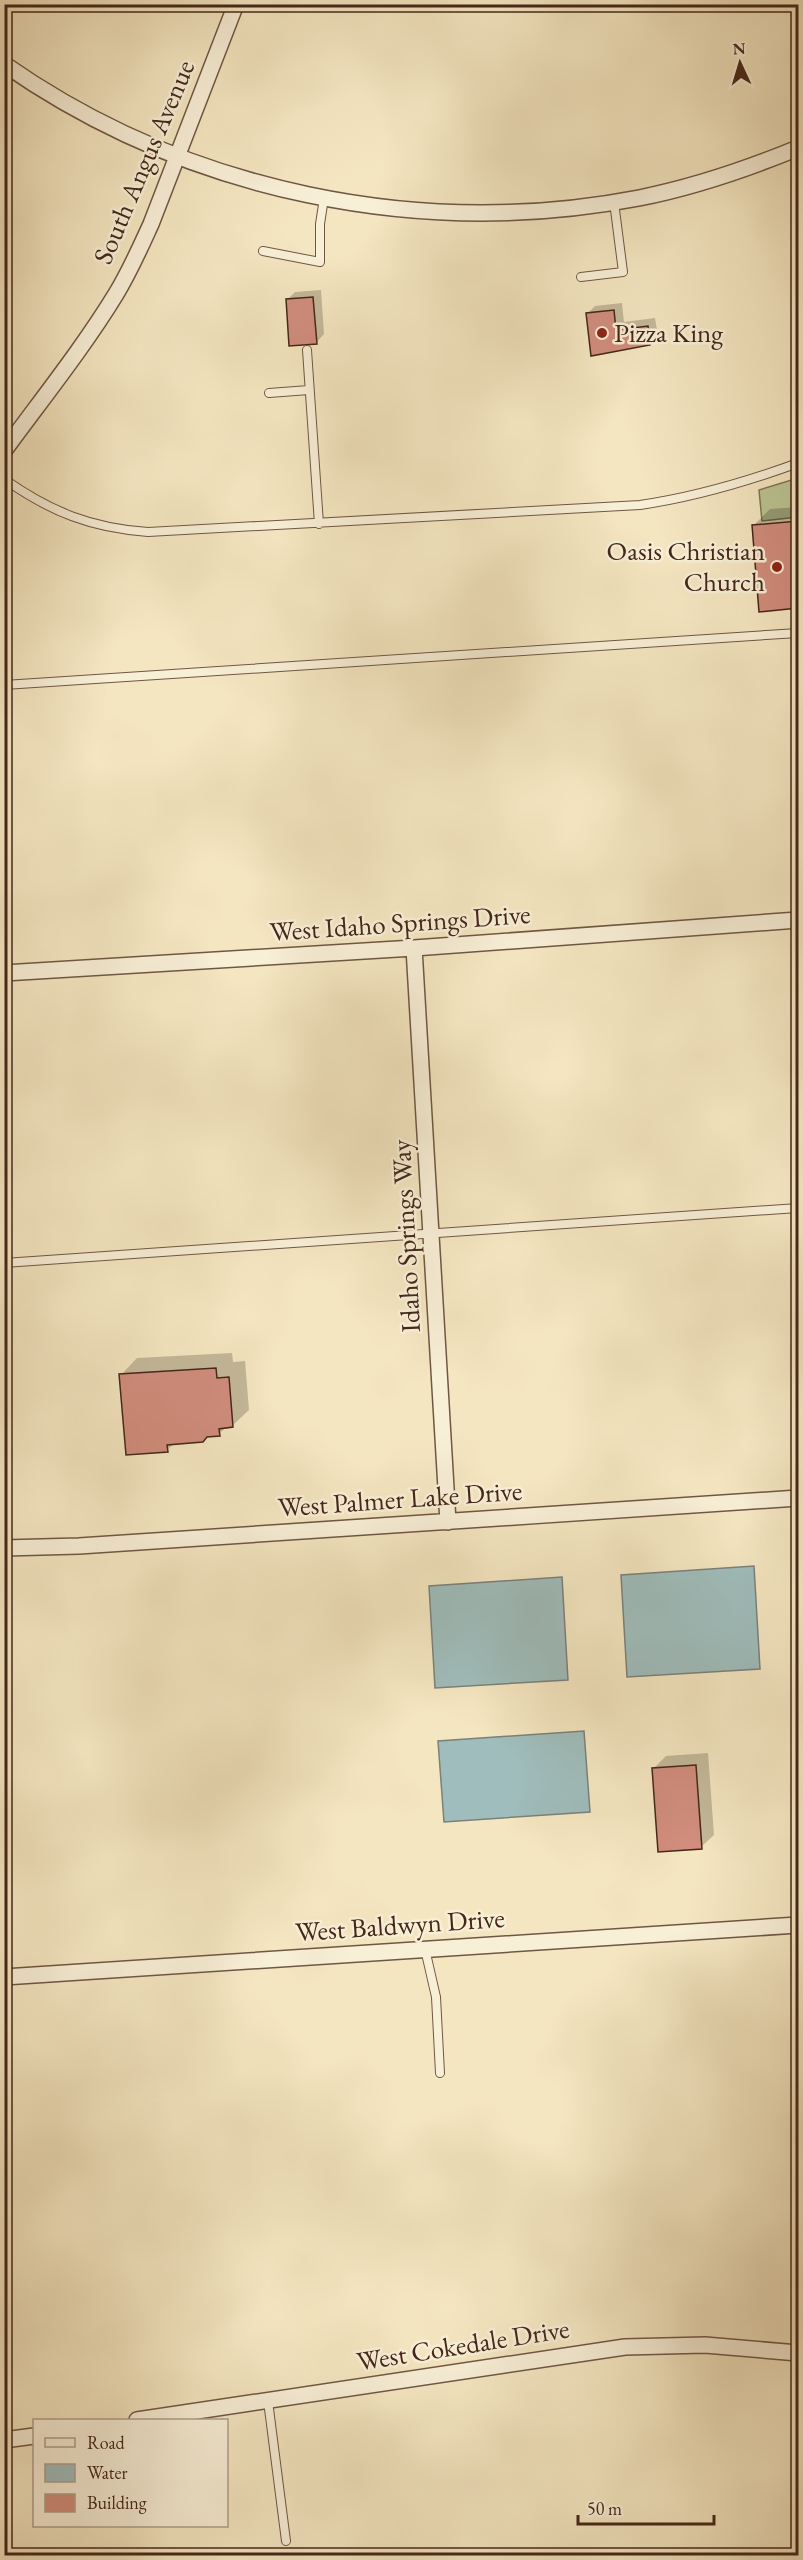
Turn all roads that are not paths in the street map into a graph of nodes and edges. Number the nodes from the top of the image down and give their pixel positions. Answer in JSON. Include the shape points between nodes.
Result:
{"nodes":[{"id":1,"x":236,"y":4,"type":"edge"},
{"id":2,"x":4,"y":64,"type":"edge"},
{"id":3,"x":798,"y":148,"type":"edge"},
{"id":4,"x":176,"y":157,"type":"junction"},
{"id":5,"x":324,"y":198,"type":"junction"},
{"id":6,"x":614,"y":202,"type":"junction"},
{"id":7,"x":263,"y":251,"type":"dead end"},
{"id":8,"x":581,"y":277,"type":"dead end"},
{"id":9,"x":307,"y":350,"type":"dead end"},
{"id":10,"x":309,"y":390,"type":"junction"},
{"id":11,"x":269,"y":393,"type":"dead end"},
{"id":12,"x":4,"y":451,"type":"edge"},
{"id":13,"x":798,"y":464,"type":"edge"},
{"id":14,"x":4,"y":479,"type":"edge"},
{"id":15,"x":319,"y":524,"type":"junction"},
{"id":16,"x":798,"y":633,"type":"edge"},
{"id":17,"x":4,"y":685,"type":"edge"},
{"id":18,"x":798,"y":920,"type":"edge"},
{"id":19,"x":414,"y":948,"type":"junction"},
{"id":20,"x":4,"y":973,"type":"edge"},
{"id":21,"x":798,"y":1208,"type":"edge"},
{"id":22,"x":432,"y":1233,"type":"junction"},
{"id":23,"x":4,"y":1263,"type":"edge"},
{"id":24,"x":798,"y":1498,"type":"edge"},
{"id":25,"x":448,"y":1522,"type":"junction"},
{"id":26,"x":4,"y":1548,"type":"edge"},
{"id":27,"x":798,"y":1925,"type":"edge"},
{"id":28,"x":425,"y":1949,"type":"junction"},
{"id":29,"x":4,"y":1977,"type":"edge"},
{"id":30,"x":440,"y":2073,"type":"dead end"},
{"id":31,"x":798,"y":2353,"type":"edge"},
{"id":32,"x":268,"y":2401,"type":"junction"},
{"id":33,"x":150,"y":2419,"type":"edge"},
{"id":34,"x":33,"y":2436,"type":"edge"},
{"id":35,"x":4,"y":2440,"type":"edge"},
{"id":36,"x":286,"y":2541,"type":"dead end"}],
"edges":[{"from":1,"to":4,"type":"street","name":"South Angus Avenue"},
{"from":2,"to":4,"type":"street","via":[[83,113]]},
{"from":3,"to":6,"type":"street","via":[[686,187]]},
{"from":4,"to":5,"type":"street","via":[[261,184]]},
{"from":4,"to":12,"type":"street","name":"South Angus Avenue","via":[[151,224],[116,294]]},
{"from":5,"to":6,"type":"street","via":[[448,212],[542,210]]},
{"from":5,"to":7,"type":"lane","via":[[320,262]]},
{"from":6,"to":8,"type":"lane","via":[[623,272]]},
{"from":9,"to":10,"type":"lane"},
{"from":10,"to":11,"type":"lane"},
{"from":10,"to":15,"type":"lane"},
{"from":13,"to":15,"type":"lane","via":[[737,486],[640,506]]},
{"from":14,"to":15,"type":"lane","via":[[54,510],[116,530]]},
{"from":16,"to":17,"type":"lane"},
{"from":18,"to":19,"type":"street","name":"West Idaho Springs Drive"},
{"from":19,"to":20,"type":"street","name":"West Idaho Springs Drive"},
{"from":19,"to":22,"type":"street","name":"Idaho Springs Way"},
{"from":21,"to":22,"type":"lane"},
{"from":22,"to":23,"type":"lane"},
{"from":22,"to":25,"type":"street","name":"Idaho Springs Way"},
{"from":24,"to":25,"type":"street","name":"West Palmer Lake Drive"},
{"from":25,"to":26,"type":"street","name":"West Palmer Lake Drive"},
{"from":27,"to":28,"type":"street","name":"West Baldwyn Drive"},
{"from":28,"to":29,"type":"street","name":"West Baldwyn Drive"},
{"from":28,"to":30,"type":"lane","via":[[436,1998]]},
{"from":31,"to":32,"type":"street","name":"West Cokedale Drive","via":[[705,2345],[625,2347]]},
{"from":32,"to":33,"type":"street","name":"West Cokedale Drive"},
{"from":32,"to":36,"type":"lane"},
{"from":34,"to":35,"type":"street"}]}
